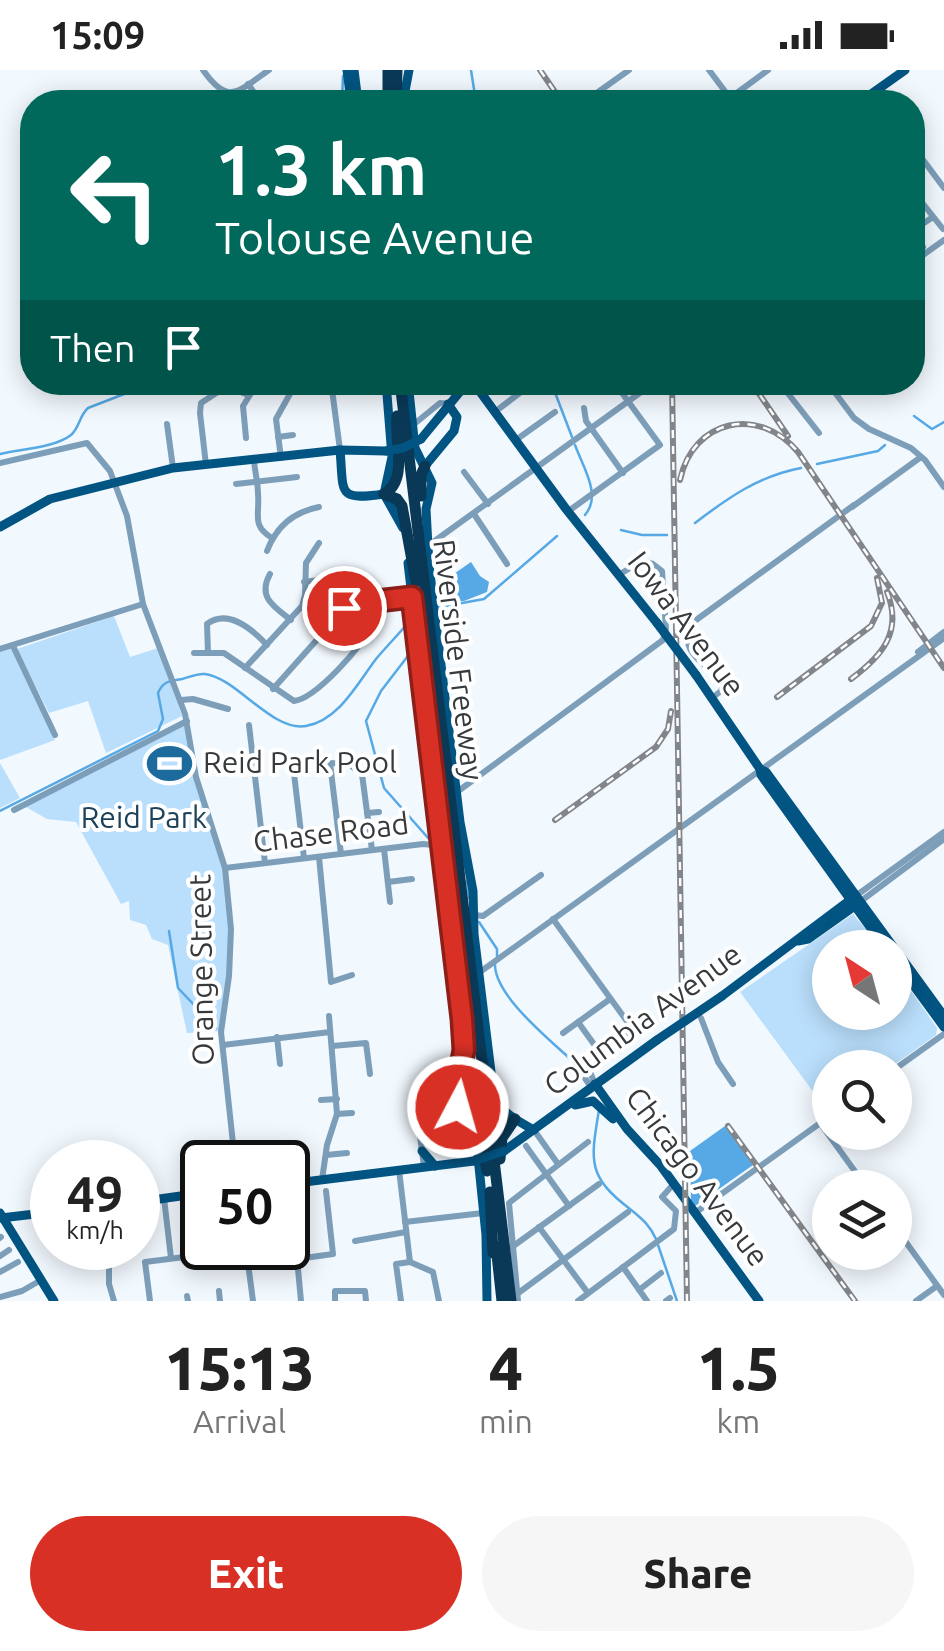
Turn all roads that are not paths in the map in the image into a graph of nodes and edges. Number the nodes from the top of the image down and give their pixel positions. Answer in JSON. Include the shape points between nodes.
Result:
{"nodes":[{"id":1,"x":202,"y":70,"type":"edge"},
{"id":2,"x":269,"y":70,"type":"edge"},
{"id":3,"x":629,"y":70,"type":"edge"},
{"id":4,"x":768,"y":70,"type":"edge"},
{"id":5,"x":905,"y":70,"type":"edge"},
{"id":6,"x":248,"y":84,"type":"junction"},
{"id":7,"x":218,"y":90,"type":"edge"},
{"id":8,"x":238,"y":90,"type":"edge"},
{"id":9,"x":253,"y":90,"type":"edge"},
{"id":10,"x":601,"y":90,"type":"edge"},
{"id":11,"x":741,"y":90,"type":"edge"},
{"id":12,"x":878,"y":90,"type":"edge"},
{"id":13,"x":925,"y":162,"type":"edge"},
{"id":14,"x":944,"y":188,"type":"edge"},
{"id":15,"x":925,"y":207,"type":"edge"},
{"id":16,"x":933,"y":217,"type":"junction"},
{"id":17,"x":925,"y":222,"type":"edge"},
{"id":18,"x":943,"y":230,"type":"edge"},
{"id":19,"x":213,"y":395,"type":"edge"},
{"id":20,"x":248,"y":395,"type":"edge"},
{"id":21,"x":289,"y":395,"type":"edge"},
{"id":22,"x":333,"y":395,"type":"edge"},
{"id":23,"x":396,"y":395,"type":"edge"},
{"id":24,"x":397,"y":395,"type":"edge"},
{"id":25,"x":399,"y":395,"type":"edge"},
{"id":26,"x":402,"y":395,"type":"edge"},
{"id":27,"x":459,"y":395,"type":"edge"},
{"id":28,"x":483,"y":395,"type":"edge"},
{"id":29,"x":486,"y":395,"type":"edge"},
{"id":30,"x":517,"y":395,"type":"edge"},
{"id":31,"x":623,"y":395,"type":"edge"},
{"id":32,"x":637,"y":395,"type":"edge"},
{"id":33,"x":790,"y":395,"type":"edge"},
{"id":34,"x":838,"y":395,"type":"edge"},
{"id":35,"x":451,"y":401,"type":"junction"},
{"id":36,"x":628,"y":402,"type":"junction"},
{"id":37,"x":500,"y":408,"type":"junction"},
{"id":38,"x":584,"y":408,"type":"dead end"},
{"id":39,"x":554,"y":412,"type":"dead end"},
{"id":40,"x":396,"y":416,"type":"junction"},
{"id":41,"x":438,"y":420,"type":"junction"},
{"id":42,"x":168,"y":424,"type":"dead end"},
{"id":43,"x":457,"y":424,"type":"junction"},
{"id":44,"x":412,"y":425,"type":"junction"},
{"id":45,"x":591,"y":429,"type":"junction"},
{"id":46,"x":819,"y":434,"type":"dead end"},
{"id":47,"x":293,"y":436,"type":"dead end"},
{"id":48,"x":278,"y":437,"type":"junction"},
{"id":49,"x":520,"y":437,"type":"junction"},
{"id":50,"x":246,"y":438,"type":"dead end"},
{"id":51,"x":340,"y":450,"type":"junction"},
{"id":52,"x":921,"y":456,"type":"junction"},
{"id":53,"x":281,"y":458,"type":"junction"},
{"id":54,"x":254,"y":460,"type":"junction"},
{"id":55,"x":425,"y":460,"type":"junction"},
{"id":56,"x":0,"y":463,"type":"edge"},
{"id":57,"x":206,"y":464,"type":"junction"},
{"id":58,"x":539,"y":467,"type":"junction"},
{"id":59,"x":174,"y":468,"type":"junction"},
{"id":60,"x":464,"y":472,"type":"dead end"},
{"id":61,"x":623,"y":473,"type":"junction"},
{"id":62,"x":297,"y":477,"type":"dead end"},
{"id":63,"x":257,"y":482,"type":"junction"},
{"id":64,"x":116,"y":484,"type":"junction"},
{"id":65,"x":236,"y":484,"type":"dead end"},
{"id":66,"x":944,"y":486,"type":"edge"},
{"id":67,"x":433,"y":487,"type":"junction"},
{"id":68,"x":421,"y":498,"type":"junction"},
{"id":69,"x":389,"y":499,"type":"junction"},
{"id":70,"x":488,"y":504,"type":"junction"},
{"id":71,"x":318,"y":507,"type":"dead end"},
{"id":72,"x":474,"y":514,"type":"junction"},
{"id":73,"x":575,"y":517,"type":"junction"},
{"id":74,"x":0,"y":526,"type":"edge"},
{"id":75,"x":272,"y":538,"type":"junction"},
{"id":76,"x":319,"y":543,"type":"dead end"},
{"id":77,"x":428,"y":546,"type":"junction"},
{"id":78,"x":267,"y":552,"type":"dead end"},
{"id":79,"x":507,"y":564,"type":"dead end"},
{"id":80,"x":270,"y":574,"type":"dead end"},
{"id":81,"x":620,"y":574,"type":"junction"},
{"id":82,"x":420,"y":581,"type":"junction"},
{"id":83,"x":304,"y":582,"type":"junction"},
{"id":84,"x":412,"y":597,"type":"junction"},
{"id":85,"x":372,"y":602,"type":"junction"},
{"id":86,"x":143,"y":604,"type":"junction"},
{"id":87,"x":347,"y":606,"type":"junction"},
{"id":88,"x":291,"y":620,"type":"junction"},
{"id":89,"x":944,"y":635,"type":"edge"},
{"id":90,"x":266,"y":645,"type":"junction"},
{"id":91,"x":14,"y":646,"type":"junction"},
{"id":92,"x":0,"y":650,"type":"edge"},
{"id":93,"x":194,"y":653,"type":"dead end"},
{"id":94,"x":208,"y":653,"type":"junction"},
{"id":95,"x":246,"y":668,"type":"junction"},
{"id":96,"x":274,"y":689,"type":"junction"},
{"id":97,"x":712,"y":698,"type":"junction"},
{"id":98,"x":180,"y":700,"type":"junction"},
{"id":99,"x":228,"y":710,"type":"dead end"},
{"id":100,"x":186,"y":720,"type":"junction"},
{"id":101,"x":249,"y":726,"type":"dead end"},
{"id":102,"x":56,"y":735,"type":"dead end"},
{"id":103,"x":293,"y":765,"type":"dead end"},
{"id":104,"x":760,"y":769,"type":"junction"},
{"id":105,"x":457,"y":792,"type":"junction"},
{"id":106,"x":14,"y":810,"type":"dead end"},
{"id":107,"x":378,"y":812,"type":"dead end"},
{"id":108,"x":368,"y":813,"type":"junction"},
{"id":109,"x":944,"y":836,"type":"edge"},
{"id":110,"x":442,"y":846,"type":"junction"},
{"id":111,"x":384,"y":849,"type":"junction"},
{"id":112,"x":372,"y":850,"type":"junction"},
{"id":113,"x":340,"y":854,"type":"junction"},
{"id":114,"x":320,"y":857,"type":"junction"},
{"id":115,"x":304,"y":858,"type":"junction"},
{"id":116,"x":264,"y":863,"type":"junction"},
{"id":117,"x":225,"y":868,"type":"junction"},
{"id":118,"x":541,"y":875,"type":"dead end"},
{"id":119,"x":412,"y":880,"type":"dead end"},
{"id":120,"x":388,"y":882,"type":"junction"},
{"id":121,"x":856,"y":900,"type":"junction"},
{"id":122,"x":390,"y":902,"type":"dead end"},
{"id":123,"x":475,"y":916,"type":"junction"},
{"id":124,"x":554,"y":919,"type":"junction"},
{"id":125,"x":875,"y":930,"type":"edge"},
{"id":126,"x":880,"y":930,"type":"edge"},
{"id":127,"x":478,"y":972,"type":"junction"},
{"id":128,"x":912,"y":972,"type":"edge"},
{"id":129,"x":352,"y":975,"type":"dead end"},
{"id":130,"x":912,"y":984,"type":"edge"},
{"id":131,"x":467,"y":999,"type":"junction"},
{"id":132,"x":610,"y":999,"type":"junction"},
{"id":133,"x":329,"y":1016,"type":"dead end"},
{"id":134,"x":944,"y":1016,"type":"edge"},
{"id":135,"x":701,"y":1018,"type":"dead end"},
{"id":136,"x":578,"y":1022,"type":"junction"},
{"id":137,"x":944,"y":1030,"type":"edge"},
{"id":138,"x":330,"y":1032,"type":"junction"},
{"id":139,"x":563,"y":1033,"type":"dead end"},
{"id":140,"x":277,"y":1037,"type":"junction"},
{"id":141,"x":222,"y":1045,"type":"junction"},
{"id":142,"x":332,"y":1046,"type":"junction"},
{"id":143,"x":601,"y":1054,"type":"junction"},
{"id":144,"x":912,"y":1055,"type":"edge"},
{"id":145,"x":482,"y":1063,"type":"junction"},
{"id":146,"x":280,"y":1064,"type":"dead end"},
{"id":147,"x":370,"y":1074,"type":"dead end"},
{"id":148,"x":733,"y":1084,"type":"dead end"},
{"id":149,"x":593,"y":1086,"type":"junction"},
{"id":150,"x":337,"y":1099,"type":"junction"},
{"id":151,"x":322,"y":1100,"type":"dead end"},
{"id":152,"x":458,"y":1107,"type":"junction"},
{"id":153,"x":430,"y":1110,"type":"junction"},
{"id":154,"x":352,"y":1113,"type":"dead end"},
{"id":155,"x":337,"y":1114,"type":"junction"},
{"id":156,"x":554,"y":1114,"type":"junction"},
{"id":157,"x":613,"y":1119,"type":"junction"},
{"id":158,"x":512,"y":1122,"type":"junction"},
{"id":159,"x":420,"y":1128,"type":"junction"},
{"id":160,"x":812,"y":1129,"type":"edge"},
{"id":161,"x":233,"y":1140,"type":"edge"},
{"id":162,"x":588,"y":1142,"type":"dead end"},
{"id":163,"x":526,"y":1146,"type":"dead end"},
{"id":164,"x":422,"y":1151,"type":"joint"},
{"id":165,"x":347,"y":1153,"type":"dead end"},
{"id":166,"x":326,"y":1155,"type":"junction"},
{"id":167,"x":558,"y":1164,"type":"junction"},
{"id":168,"x":430,"y":1166,"type":"junction"},
{"id":169,"x":399,"y":1170,"type":"junction"},
{"id":170,"x":487,"y":1171,"type":"junction"},
{"id":171,"x":546,"y":1173,"type":"junction"},
{"id":172,"x":322,"y":1180,"type":"junction"},
{"id":173,"x":310,"y":1181,"type":"edge"},
{"id":174,"x":599,"y":1184,"type":"dead end"},
{"id":175,"x":672,"y":1186,"type":"junction"},
{"id":176,"x":326,"y":1191,"type":"dead end"},
{"id":177,"x":180,"y":1196,"type":"edge"},
{"id":178,"x":164,"y":1198,"type":"junction"},
{"id":179,"x":160,"y":1199,"type":"edge"},
{"id":180,"x":569,"y":1206,"type":"junction"},
{"id":181,"x":628,"y":1212,"type":"dead end"},
{"id":182,"x":484,"y":1213,"type":"junction"},
{"id":183,"x":695,"y":1213,"type":"junction"},
{"id":184,"x":30,"y":1215,"type":"edge"},
{"id":185,"x":1,"y":1218,"type":"edge"},
{"id":186,"x":406,"y":1222,"type":"junction"},
{"id":187,"x":540,"y":1227,"type":"junction"},
{"id":188,"x":502,"y":1228,"type":"junction"},
{"id":189,"x":406,"y":1232,"type":"junction"},
{"id":190,"x":704,"y":1235,"type":"junction"},
{"id":191,"x":355,"y":1241,"type":"dead end"},
{"id":192,"x":512,"y":1247,"type":"junction"},
{"id":193,"x":9,"y":1250,"type":"dead end"},
{"id":194,"x":912,"y":1251,"type":"edge"},
{"id":195,"x":0,"y":1256,"type":"edge"},
{"id":196,"x":180,"y":1257,"type":"edge"},
{"id":197,"x":310,"y":1257,"type":"edge"},
{"id":198,"x":171,"y":1258,"type":"junction"},
{"id":199,"x":564,"y":1260,"type":"junction"},
{"id":200,"x":18,"y":1262,"type":"dead end"},
{"id":201,"x":410,"y":1262,"type":"junction"},
{"id":202,"x":621,"y":1268,"type":"junction"},
{"id":203,"x":109,"y":1270,"type":"edge"},
{"id":204,"x":249,"y":1270,"type":"edge"},
{"id":205,"x":297,"y":1270,"type":"edge"},
{"id":206,"x":0,"y":1272,"type":"edge"},
{"id":207,"x":661,"y":1273,"type":"dead end"},
{"id":208,"x":39,"y":1281,"type":"junction"},
{"id":209,"x":937,"y":1286,"type":"junction"},
{"id":210,"x":638,"y":1290,"type":"junction"},
{"id":211,"x":219,"y":1291,"type":"dead end"},
{"id":212,"x":944,"y":1295,"type":"edge"},
{"id":213,"x":3,"y":1298,"type":"edge"},
{"id":214,"x":507,"y":1299,"type":"edge"},
{"id":215,"x":582,"y":1299,"type":"edge"},
{"id":216,"x":51,"y":1301,"type":"edge"},
{"id":217,"x":114,"y":1301,"type":"edge"},
{"id":218,"x":150,"y":1301,"type":"edge"},
{"id":219,"x":220,"y":1301,"type":"edge"},
{"id":220,"x":253,"y":1301,"type":"edge"},
{"id":221,"x":301,"y":1301,"type":"edge"},
{"id":222,"x":334,"y":1301,"type":"edge"},
{"id":223,"x":366,"y":1301,"type":"edge"},
{"id":224,"x":401,"y":1301,"type":"edge"},
{"id":225,"x":438,"y":1301,"type":"edge"},
{"id":226,"x":488,"y":1301,"type":"edge"},
{"id":227,"x":647,"y":1301,"type":"edge"},
{"id":228,"x":755,"y":1301,"type":"edge"},
{"id":229,"x":916,"y":1301,"type":"edge"}],
"edges":[{"from":1,"to":7,"type":"street"},
{"from":2,"to":6,"type":"street"},
{"from":3,"to":10,"type":"street"},
{"from":4,"to":11,"type":"street"},
{"from":5,"to":12,"type":"main road"},
{"from":6,"to":8,"type":"street"},
{"from":6,"to":9,"type":"street"},
{"from":13,"to":14,"type":"street"},
{"from":15,"to":16,"type":"street"},
{"from":16,"to":17,"type":"street"},
{"from":16,"to":18,"type":"street"},
{"from":19,"to":57,"type":"street","via":[[200,413]]},
{"from":20,"to":50,"type":"street","via":[[242,412]]},
{"from":21,"to":48,"type":"street","via":[[277,414]]},
{"from":22,"to":51,"type":"street"},
{"from":23,"to":69,"type":"main road"},
{"from":24,"to":40,"type":"highway","name":"Riverside Freeway"},
{"from":25,"to":82,"type":"highway","name":"Riverside Freeway"},
{"from":26,"to":44,"type":"main road"},
{"from":27,"to":35,"type":"main road"},
{"from":28,"to":58,"type":"main road","name":"Iowa Avenue"},
{"from":29,"to":37,"type":"main road","name":"Iowa Avenue"},
{"from":30,"to":37,"type":"street"},
{"from":31,"to":36,"type":"street"},
{"from":32,"to":36,"type":"street"},
{"from":33,"to":46,"type":"street"},
{"from":34,"to":52,"type":"street","via":[[863,425]]},
{"from":35,"to":41,"type":"main road"},
{"from":35,"to":43,"type":"main road"},
{"from":35,"to":44,"type":"street"},
{"from":36,"to":45,"type":"street"},
{"from":36,"to":61,"type":"street","via":[[660,446]]},
{"from":37,"to":49,"type":"main road","name":"Iowa Avenue"},
{"from":38,"to":45,"type":"street"},
{"from":39,"to":49,"type":"street"},
{"from":40,"to":69,"type":"highway","via":[[398,476]]},
{"from":40,"to":82,"type":"highway","name":"Riverside Freeway"},
{"from":41,"to":43,"type":"main road","via":[[450,416]]},
{"from":41,"to":51,"type":"main road","bridge":true,"via":[[403,448]]},
{"from":42,"to":59,"type":"street"},
{"from":43,"to":55,"type":"main road"},
{"from":44,"to":55,"type":"main road"},
{"from":45,"to":58,"type":"street"},
{"from":45,"to":61,"type":"street"},
{"from":47,"to":48,"type":"street"},
{"from":48,"to":53,"type":"street"},
{"from":49,"to":58,"type":"main road","name":"Iowa Avenue"},
{"from":51,"to":53,"type":"main road"},
{"from":51,"to":69,"type":"main road","via":[[345,493]]},
{"from":52,"to":66,"type":"street"},
{"from":52,"to":97,"type":"street","via":[[692,623],[689,650],[724,684]]},
{"from":53,"to":54,"type":"main road"},
{"from":54,"to":57,"type":"main road"},
{"from":54,"to":63,"type":"street"},
{"from":55,"to":67,"type":"main road"},
{"from":55,"to":68,"type":"highway"},
{"from":56,"to":64,"type":"street","name":"Orange Street","via":[[86,443]]},
{"from":57,"to":59,"type":"main road"},
{"from":58,"to":70,"type":"street"},
{"from":58,"to":73,"type":"main road","name":"Iowa Avenue"},
{"from":59,"to":64,"type":"main road"},
{"from":60,"to":70,"type":"street"},
{"from":61,"to":73,"type":"street"},
{"from":62,"to":63,"type":"street"},
{"from":63,"to":65,"type":"street"},
{"from":63,"to":75,"type":"street","via":[[256,518]]},
{"from":64,"to":74,"type":"main road","via":[[50,498]]},
{"from":64,"to":86,"type":"street","name":"Orange Street"},
{"from":67,"to":68,"type":"highway","via":[[424,485]]},
{"from":67,"to":77,"type":"main road","via":[[426,510]]},
{"from":68,"to":82,"type":"highway"},
{"from":69,"to":82,"type":"highway","via":[[403,510]]},
{"from":69,"to":84,"type":"main road","via":[[403,527]]},
{"from":70,"to":72,"type":"street"},
{"from":71,"to":75,"type":"street","via":[[293,516]]},
{"from":72,"to":77,"type":"street"},
{"from":72,"to":79,"type":"street"},
{"from":73,"to":81,"type":"main road","name":"Iowa Avenue"},
{"from":75,"to":78,"type":"street"},
{"from":76,"to":83,"type":"street"},
{"from":77,"to":105,"type":"main road"},
{"from":80,"to":88,"type":"street","via":[[266,599]]},
{"from":81,"to":97,"type":"main road","name":"Iowa Avenue","bridge":true},
{"from":81,"to":105,"type":"street","via":[[644,561],[662,571],[663,640]]},
{"from":82,"to":131,"type":"highway","name":"Riverside Freeway"},
{"from":82,"to":145,"type":"highway","name":"Riverside Freeway"},
{"from":83,"to":87,"type":"street","via":[[335,578]]},
{"from":83,"to":88,"type":"street","via":[[304,601]]},
{"from":84,"to":85,"type":"street"},
{"from":84,"to":110,"type":"main road"},
{"from":85,"to":87,"type":"street"},
{"from":85,"to":96,"type":"street","via":[[371,628],[328,681],[304,700]]},
{"from":86,"to":91,"type":"street"},
{"from":86,"to":98,"type":"street","name":"Orange Street"},
{"from":87,"to":96,"type":"street"},
{"from":88,"to":90,"type":"street"},
{"from":89,"to":104,"type":"street"},
{"from":90,"to":94,"type":"street","via":[[237,620],[212,619]]},
{"from":90,"to":95,"type":"street"},
{"from":91,"to":92,"type":"street"},
{"from":91,"to":102,"type":"street"},
{"from":93,"to":94,"type":"street"},
{"from":94,"to":95,"type":"street","via":[[224,653]]},
{"from":95,"to":96,"type":"street"},
{"from":97,"to":104,"type":"main road","name":"Iowa Avenue"},
{"from":98,"to":99,"type":"street"},
{"from":98,"to":100,"type":"street","name":"Orange Street"},
{"from":100,"to":106,"type":"street"},
{"from":100,"to":117,"type":"street","name":"Orange Street"},
{"from":101,"to":116,"type":"street"},
{"from":103,"to":115,"type":"street"},
{"from":104,"to":121,"type":"main road","name":"Iowa Avenue"},
{"from":104,"to":124,"type":"street"},
{"from":105,"to":123,"type":"main road"},
{"from":107,"to":108,"type":"street"},
{"from":108,"to":112,"type":"street"},
{"from":108,"to":113,"type":"street","via":[[362,774],[330,762]]},
{"from":109,"to":121,"type":"street","name":"Columbia Avenue"},
{"from":110,"to":111,"type":"street","name":"Chase Road"},
{"from":110,"to":152,"type":"main road","via":[[464,1050]]},
{"from":111,"to":112,"type":"street","name":"Chase Road"},
{"from":111,"to":120,"type":"street"},
{"from":112,"to":113,"type":"street","name":"Chase Road"},
{"from":113,"to":114,"type":"street","name":"Chase Road"},
{"from":114,"to":115,"type":"street","name":"Chase Road"},
{"from":114,"to":129,"type":"street","via":[[330,982]]},
{"from":115,"to":116,"type":"street","name":"Chase Road"},
{"from":116,"to":117,"type":"street","name":"Chase Road"},
{"from":117,"to":141,"type":"street","name":"Orange Street","via":[[230,929]]},
{"from":118,"to":123,"type":"street"},
{"from":119,"to":120,"type":"street"},
{"from":120,"to":122,"type":"street"},
{"from":121,"to":125,"type":"main road","name":"Iowa Avenue"},
{"from":121,"to":126,"type":"main road","name":"Iowa Avenue"},
{"from":121,"to":149,"type":"main road","name":"Columbia Avenue","bridge":true},
{"from":123,"to":127,"type":"main road"},
{"from":124,"to":127,"type":"street"},
{"from":124,"to":132,"type":"street"},
{"from":127,"to":158,"type":"main road","via":[[492,1088]]},
{"from":128,"to":134,"type":"main road","name":"Iowa Avenue"},
{"from":130,"to":137,"type":"main road"},
{"from":131,"to":152,"type":"highway","via":[[472,1094]]},
{"from":131,"to":170,"type":"highway","name":"Riverside Freeway"},
{"from":132,"to":136,"type":"street"},
{"from":132,"to":143,"type":"street","via":[[634,1031]]},
{"from":133,"to":138,"type":"street"},
{"from":135,"to":148,"type":"street"},
{"from":136,"to":139,"type":"street"},
{"from":136,"to":143,"type":"street"},
{"from":137,"to":144,"type":"street"},
{"from":138,"to":140,"type":"street"},
{"from":138,"to":142,"type":"street"},
{"from":140,"to":141,"type":"street"},
{"from":140,"to":146,"type":"street"},
{"from":141,"to":161,"type":"street","name":"Orange Street"},
{"from":142,"to":147,"type":"street","via":[[366,1043]]},
{"from":142,"to":150,"type":"street"},
{"from":143,"to":149,"type":"street","via":[[582,1074]]},
{"from":145,"to":158,"type":"highway"},
{"from":145,"to":188,"type":"highway","name":"Riverside Freeway"},
{"from":149,"to":156,"type":"main road","name":"Columbia Avenue"},
{"from":149,"to":157,"type":"main road","name":"Chicago Avenue"},
{"from":149,"to":175,"type":"main road","name":"Chicago Avenue"},
{"from":150,"to":151,"type":"street"},
{"from":150,"to":155,"type":"street"},
{"from":152,"to":153,"type":"street"},
{"from":152,"to":170,"type":"highway","via":[[476,1116]]},
{"from":152,"to":182,"type":"main road","via":[[477,1147]]},
{"from":153,"to":159,"type":"street"},
{"from":153,"to":159,"type":"street","via":[[417,1112]]},
{"from":154,"to":155,"type":"street"},
{"from":155,"to":166,"type":"street"},
{"from":156,"to":157,"type":"main road","via":[[589,1100]]},
{"from":156,"to":158,"type":"main road","name":"Columbia Avenue"},
{"from":157,"to":175,"type":"main road","name":"Chicago Avenue"},
{"from":158,"to":167,"type":"street"},
{"from":158,"to":168,"type":"main road","name":"Columbia Avenue","bridge":true,"via":[[504,1150]]},
{"from":158,"to":188,"type":"highway","via":[[500,1147]]},
{"from":159,"to":164,"type":"street"},
{"from":160,"to":183,"type":"street"},
{"from":162,"to":167,"type":"street"},
{"from":163,"to":171,"type":"street"},
{"from":164,"to":168,"type":"main road"},
{"from":165,"to":166,"type":"street"},
{"from":166,"to":172,"type":"street"},
{"from":167,"to":171,"type":"street"},
{"from":168,"to":169,"type":"main road","name":"Columbia Avenue"},
{"from":169,"to":172,"type":"main road","name":"Columbia Avenue"},
{"from":169,"to":186,"type":"street"},
{"from":170,"to":214,"type":"highway","name":"Riverside Freeway"},
{"from":171,"to":180,"type":"street"},
{"from":171,"to":192,"type":"street","via":[[511,1199]]},
{"from":172,"to":173,"type":"main road","name":"Columbia Avenue"},
{"from":174,"to":180,"type":"street"},
{"from":175,"to":183,"type":"main road","name":"Chicago Avenue"},
{"from":175,"to":190,"type":"main road","name":"Chicago Avenue"},
{"from":175,"to":202,"type":"street","via":[[662,1196],[676,1211],[676,1227]]},
{"from":176,"to":197,"type":"street","via":[[333,1254]]},
{"from":177,"to":178,"type":"main road"},
{"from":178,"to":179,"type":"main road"},
{"from":178,"to":198,"type":"street"},
{"from":180,"to":187,"type":"street"},
{"from":181,"to":199,"type":"street"},
{"from":182,"to":186,"type":"street"},
{"from":182,"to":226,"type":"main road"},
{"from":183,"to":190,"type":"main road"},
{"from":183,"to":228,"type":"main road","name":"Chicago Avenue"},
{"from":184,"to":185,"type":"main road"},
{"from":185,"to":208,"type":"main road"},
{"from":186,"to":189,"type":"street"},
{"from":187,"to":192,"type":"street"},
{"from":187,"to":199,"type":"street"},
{"from":188,"to":214,"type":"highway","name":"Riverside Freeway"},
{"from":189,"to":191,"type":"street"},
{"from":189,"to":201,"type":"street"},
{"from":190,"to":228,"type":"main road","name":"Chicago Avenue"},
{"from":192,"to":214,"type":"street"},
{"from":193,"to":195,"type":"street"},
{"from":194,"to":209,"type":"street"},
{"from":196,"to":198,"type":"street"},
{"from":198,"to":218,"type":"street","via":[[145,1262]]},
{"from":199,"to":214,"type":"street"},
{"from":199,"to":215,"type":"street"},
{"from":200,"to":206,"type":"street"},
{"from":201,"to":224,"type":"street","via":[[396,1264]]},
{"from":201,"to":225,"type":"street","via":[[433,1272]]},
{"from":202,"to":210,"type":"street"},
{"from":202,"to":215,"type":"street"},
{"from":203,"to":217,"type":"street"},
{"from":204,"to":220,"type":"street"},
{"from":205,"to":221,"type":"street"},
{"from":207,"to":210,"type":"street"},
{"from":208,"to":213,"type":"street"},
{"from":208,"to":216,"type":"main road"},
{"from":209,"to":212,"type":"street"},
{"from":209,"to":229,"type":"street"},
{"from":210,"to":227,"type":"street"},
{"from":211,"to":219,"type":"street"},
{"from":222,"to":223,"type":"street","via":[[335,1291],[366,1291]]}]}
